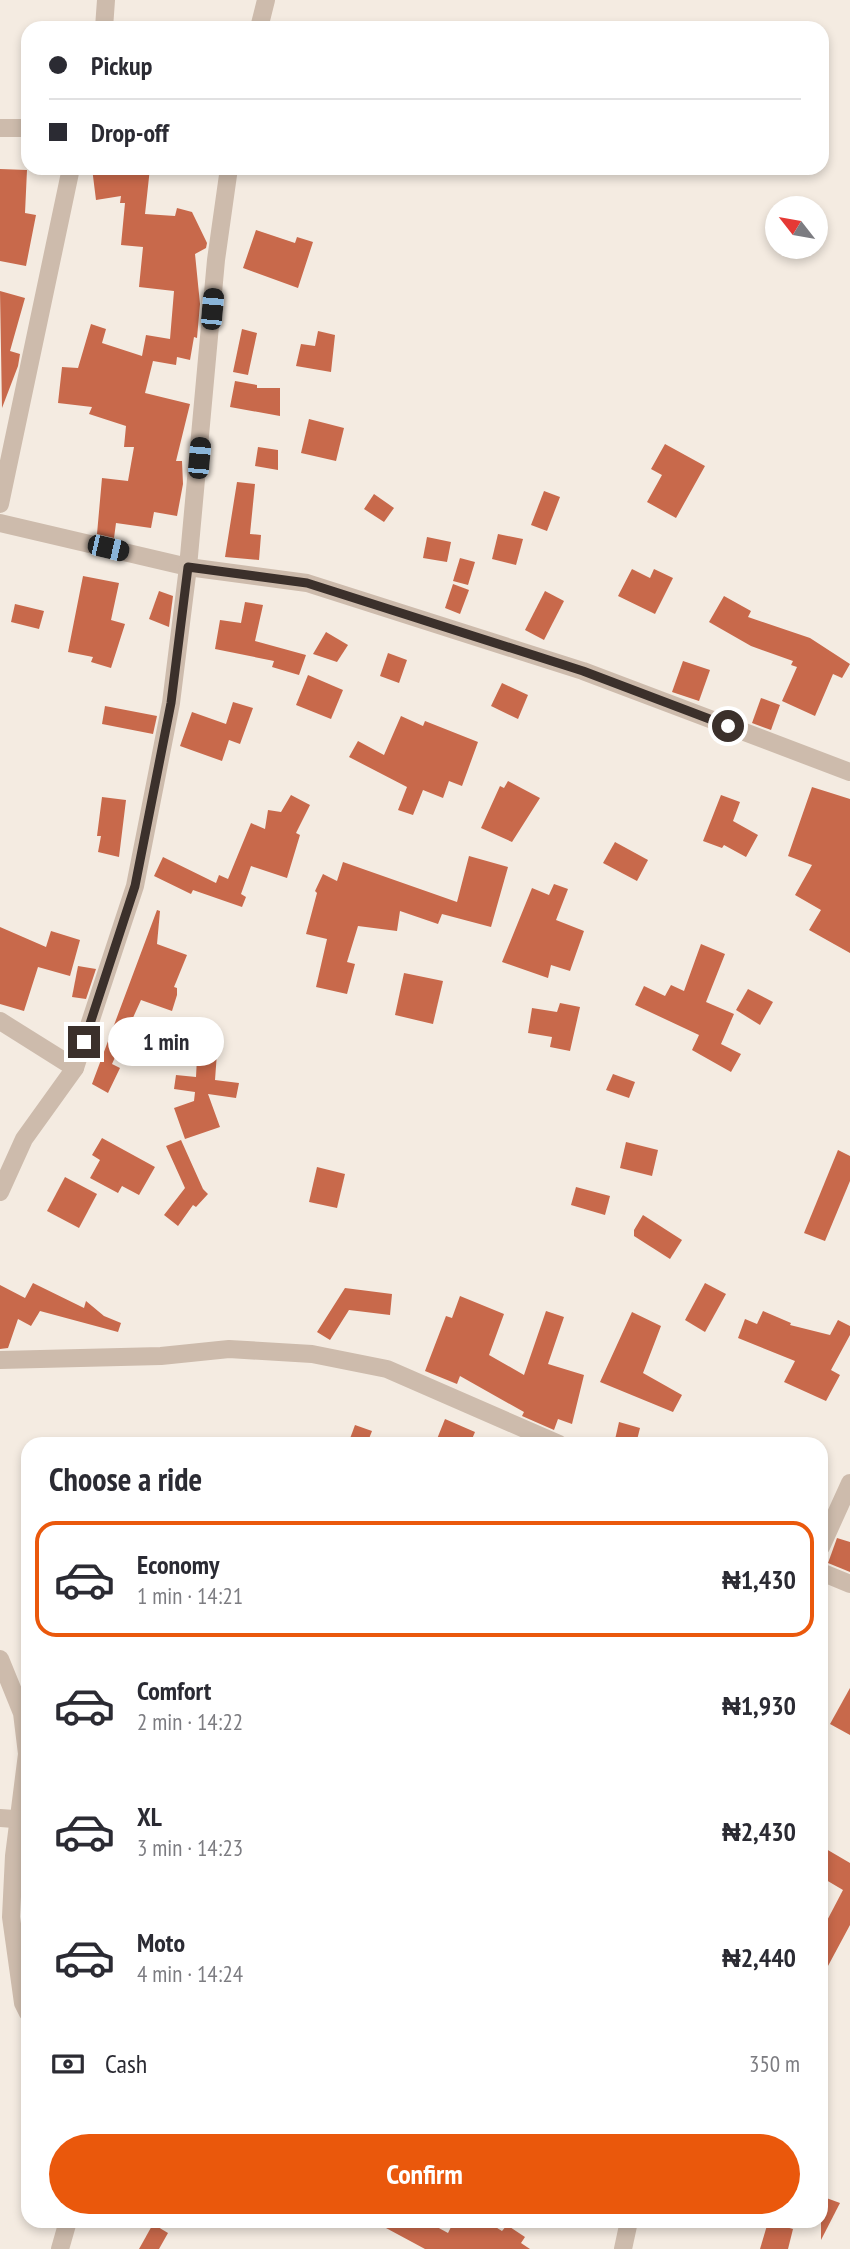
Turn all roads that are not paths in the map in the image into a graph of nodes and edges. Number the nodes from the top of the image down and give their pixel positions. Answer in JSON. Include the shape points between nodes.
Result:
{"nodes":[{"id":1,"x":106,"y":0,"type":"edge"},
{"id":2,"x":267,"y":0,"type":"edge"},
{"id":3,"x":104,"y":21,"type":"edge"},
{"id":4,"x":261,"y":21,"type":"edge"},
{"id":5,"x":0,"y":128,"type":"edge"},
{"id":6,"x":21,"y":128,"type":"edge"},
{"id":7,"x":70,"y":175,"type":"edge"},
{"id":8,"x":228,"y":175,"type":"edge"},
{"id":9,"x":0,"y":504,"type":"edge"},
{"id":10,"x":0,"y":523,"type":"edge"},
{"id":11,"x":188,"y":567,"type":"junction"},
{"id":12,"x":850,"y":772,"type":"edge"},
{"id":13,"x":0,"y":1021,"type":"edge"},
{"id":14,"x":75,"y":1068,"type":"junction"},
{"id":15,"x":0,"y":1192,"type":"edge"},
{"id":16,"x":0,"y":1360,"type":"edge"},
{"id":17,"x":543,"y":1437,"type":"edge"},
{"id":18,"x":850,"y":1483,"type":"edge"},
{"id":19,"x":828,"y":1532,"type":"edge"},
{"id":20,"x":828,"y":1575,"type":"edge"},
{"id":21,"x":850,"y":1584,"type":"edge"},
{"id":22,"x":0,"y":1659,"type":"edge"},
{"id":23,"x":21,"y":1711,"type":"edge"},
{"id":24,"x":21,"y":1786,"type":"edge"},
{"id":25,"x":15,"y":1819,"type":"edge"},
{"id":26,"x":21,"y":1989,"type":"edge"},
{"id":27,"x":66,"y":2228,"type":"edge"},
{"id":28,"x":628,"y":2228,"type":"edge"},
{"id":29,"x":60,"y":2249,"type":"edge"},
{"id":30,"x":623,"y":2249,"type":"edge"}],
"edges":[{"from":1,"to":3,"type":"street"},
{"from":2,"to":4,"type":"street"},
{"from":5,"to":6,"type":"street"},
{"from":7,"to":9,"type":"street"},
{"from":8,"to":11,"type":"street"},
{"from":10,"to":11,"type":"street"},
{"from":11,"to":12,"type":"street","via":[[307,583],[583,671]]},
{"from":11,"to":14,"type":"street","via":[[171,703],[135,886]]},
{"from":13,"to":14,"type":"street"},
{"from":14,"to":15,"type":"street","via":[[24,1139]]},
{"from":16,"to":17,"type":"street","via":[[161,1356],[229,1349],[312,1354],[387,1369]]},
{"from":18,"to":19,"type":"street"},
{"from":20,"to":21,"type":"street"},
{"from":22,"to":23,"type":"street"},
{"from":24,"to":25,"type":"street"},
{"from":25,"to":26,"type":"street","via":[[11,1917]]},
{"from":27,"to":29,"type":"street"},
{"from":28,"to":30,"type":"street"}]}
